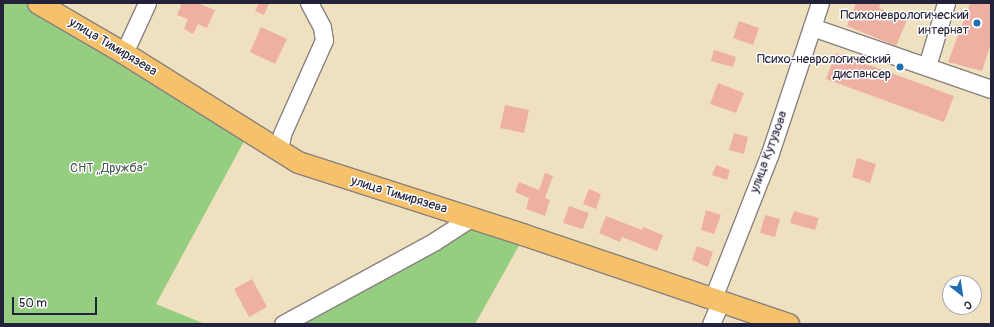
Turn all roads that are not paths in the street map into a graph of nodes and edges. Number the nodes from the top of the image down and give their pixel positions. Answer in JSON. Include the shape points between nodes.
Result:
{"nodes":[{"id":1,"x":38,"y":3,"type":"edge"},
{"id":2,"x":147,"y":3,"type":"edge"},
{"id":3,"x":309,"y":3,"type":"edge"},
{"id":4,"x":820,"y":3,"type":"edge"},
{"id":5,"x":946,"y":3,"type":"edge"},
{"id":6,"x":812,"y":27,"type":"junction"},
{"id":7,"x":124,"y":53,"type":"junction"},
{"id":8,"x":927,"y":66,"type":"junction"},
{"id":9,"x":991,"y":89,"type":"edge"},
{"id":10,"x":279,"y":150,"type":"junction"},
{"id":11,"x":472,"y":217,"type":"junction"},
{"id":12,"x":717,"y":300,"type":"junction"},
{"id":13,"x":283,"y":324,"type":"edge"},
{"id":14,"x":711,"y":324,"type":"edge"},
{"id":15,"x":788,"y":324,"type":"edge"}],
"edges":[{"from":1,"to":7,"type":"main road","name":"улица Тимирязева"},
{"from":2,"to":7,"type":"street"},
{"from":3,"to":10,"type":"street","via":[[322,27],[324,40],[282,134]]},
{"from":4,"to":6,"type":"street","name":"улица Кутузова"},
{"from":5,"to":8,"type":"street"},
{"from":6,"to":8,"type":"street"},
{"from":6,"to":12,"type":"street","name":"улица Кутузова"},
{"from":7,"to":10,"type":"main road","name":"улица Тимирязева"},
{"from":8,"to":9,"type":"street"},
{"from":10,"to":11,"type":"main road","name":"улица Тимирязева","via":[[298,162],[339,177]]},
{"from":11,"to":12,"type":"main road","name":"улица Тимирязева"},
{"from":11,"to":13,"type":"street","via":[[436,241]]},
{"from":12,"to":14,"type":"street","name":"улица Кутузова"},
{"from":12,"to":15,"type":"main road","name":"улица Тимирязева"}]}
